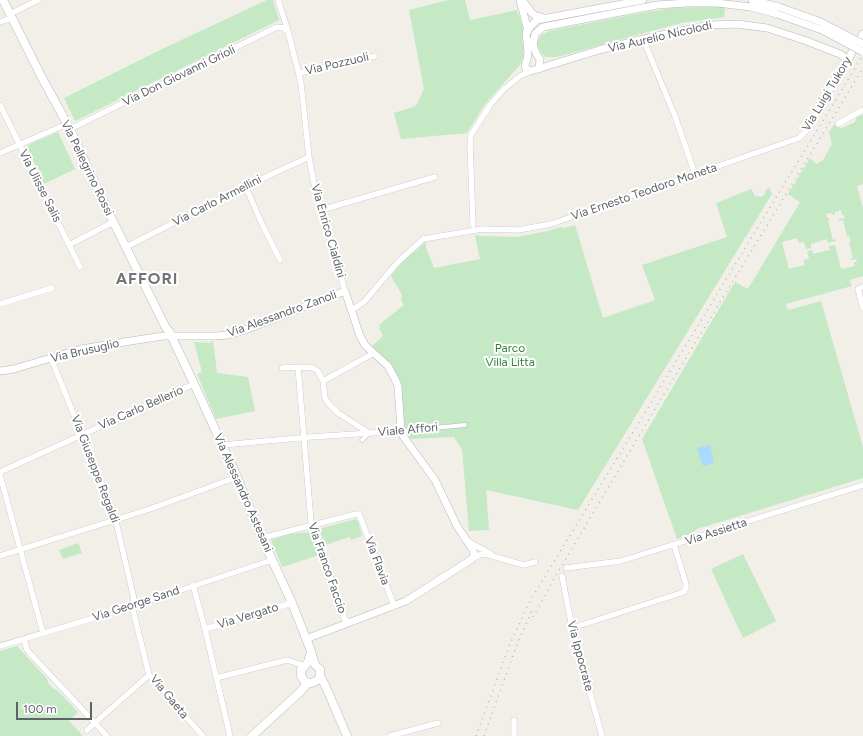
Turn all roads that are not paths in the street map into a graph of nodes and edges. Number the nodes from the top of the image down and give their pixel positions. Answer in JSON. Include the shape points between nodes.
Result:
{"nodes":[{"id":1,"x":3,"y":0,"type":"edge"},
{"id":2,"x":38,"y":0,"type":"edge"},
{"id":3,"x":278,"y":0,"type":"edge"},
{"id":4,"x":521,"y":0,"type":"edge"},
{"id":5,"x":643,"y":0,"type":"edge"},
{"id":6,"x":752,"y":0,"type":"edge"},
{"id":7,"x":778,"y":10,"type":"junction"},
{"id":8,"x":11,"y":16,"type":"junction"},
{"id":9,"x":283,"y":17,"type":"junction"},
{"id":10,"x":546,"y":18,"type":"junction"},
{"id":11,"x":0,"y":22,"type":"edge"},
{"id":12,"x":277,"y":27,"type":"junction"},
{"id":13,"x":528,"y":29,"type":"junction"},
{"id":14,"x":288,"y":31,"type":"junction"},
{"id":15,"x":643,"y":39,"type":"junction"},
{"id":16,"x":862,"y":39,"type":"edge"},
{"id":17,"x":533,"y":46,"type":"junction"},
{"id":18,"x":852,"y":52,"type":"dead end"},
{"id":19,"x":863,"y":52,"type":"edge"},
{"id":20,"x":375,"y":56,"type":"dead end"},
{"id":21,"x":540,"y":60,"type":"junction"},
{"id":22,"x":848,"y":60,"type":"junction"},
{"id":23,"x":554,"y":64,"type":"junction"},
{"id":24,"x":539,"y":69,"type":"junction"},
{"id":25,"x":532,"y":71,"type":"junction"},
{"id":26,"x":299,"y":73,"type":"junction"},
{"id":27,"x":0,"y":105,"type":"edge"},
{"id":28,"x":863,"y":110,"type":"edge"},
{"id":29,"x":838,"y":124,"type":"dead end"},
{"id":30,"x":68,"y":127,"type":"junction"},
{"id":31,"x":802,"y":136,"type":"joint"},
{"id":32,"x":19,"y":145,"type":"junction"},
{"id":33,"x":0,"y":152,"type":"edge"},
{"id":34,"x":309,"y":157,"type":"junction"},
{"id":35,"x":695,"y":174,"type":"junction"},
{"id":36,"x":435,"y":177,"type":"dead end"},
{"id":37,"x":242,"y":188,"type":"junction"},
{"id":38,"x":321,"y":210,"type":"junction"},
{"id":39,"x":114,"y":222,"type":"junction"},
{"id":40,"x":473,"y":225,"type":"junction"},
{"id":41,"x":482,"y":229,"type":"junction"},
{"id":42,"x":465,"y":232,"type":"junction"},
{"id":43,"x":69,"y":245,"type":"junction"},
{"id":44,"x":126,"y":247,"type":"junction"},
{"id":45,"x":280,"y":260,"type":"dead end"},
{"id":46,"x":80,"y":267,"type":"dead end"},
{"id":47,"x":863,"y":287,"type":"edge"},
{"id":48,"x":52,"y":288,"type":"dead end"},
{"id":49,"x":345,"y":291,"type":"junction"},
{"id":50,"x":1,"y":302,"type":"edge"},
{"id":51,"x":863,"y":308,"type":"edge"},
{"id":52,"x":352,"y":310,"type":"junction"},
{"id":53,"x":171,"y":336,"type":"junction"},
{"id":54,"x":374,"y":352,"type":"junction"},
{"id":55,"x":51,"y":358,"type":"junction"},
{"id":56,"x":298,"y":367,"type":"junction"},
{"id":57,"x":282,"y":368,"type":"dead end"},
{"id":58,"x":0,"y":371,"type":"edge"},
{"id":59,"x":323,"y":381,"type":"junction"},
{"id":60,"x":194,"y":384,"type":"junction"},
{"id":61,"x":465,"y":425,"type":"dead end"},
{"id":62,"x":401,"y":431,"type":"junction"},
{"id":63,"x":369,"y":433,"type":"junction"},
{"id":64,"x":82,"y":434,"type":"junction"},
{"id":65,"x":306,"y":439,"type":"junction"},
{"id":66,"x":362,"y":440,"type":"dead end"},
{"id":67,"x":222,"y":445,"type":"junction"},
{"id":68,"x":0,"y":473,"type":"edge"},
{"id":69,"x":237,"y":477,"type":"junction"},
{"id":70,"x":863,"y":485,"type":"edge"},
{"id":71,"x":116,"y":520,"type":"junction"},
{"id":72,"x":313,"y":526,"type":"junction"},
{"id":73,"x":262,"y":538,"type":"junction"},
{"id":74,"x":466,"y":540,"type":"junction"},
{"id":75,"x":674,"y":545,"type":"junction"},
{"id":76,"x":21,"y":550,"type":"junction"},
{"id":77,"x":0,"y":556,"type":"edge"},
{"id":78,"x":495,"y":556,"type":"junction"},
{"id":79,"x":472,"y":559,"type":"junction"},
{"id":80,"x":272,"y":560,"type":"junction"},
{"id":81,"x":534,"y":562,"type":"dead end"},
{"id":82,"x":566,"y":568,"type":"dead end"},
{"id":83,"x":562,"y":576,"type":"dead end"},
{"id":84,"x":193,"y":586,"type":"junction"},
{"id":85,"x":292,"y":603,"type":"junction"},
{"id":86,"x":132,"y":606,"type":"junction"},
{"id":87,"x":392,"y":607,"type":"junction"},
{"id":88,"x":351,"y":622,"type":"junction"},
{"id":89,"x":572,"y":628,"type":"junction"},
{"id":90,"x":205,"y":629,"type":"junction"},
{"id":91,"x":43,"y":633,"type":"junction"},
{"id":92,"x":24,"y":639,"type":"junction"},
{"id":93,"x":307,"y":640,"type":"junction"},
{"id":94,"x":0,"y":646,"type":"edge"},
{"id":95,"x":312,"y":651,"type":"junction"},
{"id":96,"x":315,"y":665,"type":"junction"},
{"id":97,"x":304,"y":666,"type":"junction"},
{"id":98,"x":149,"y":675,"type":"junction"},
{"id":99,"x":216,"y":678,"type":"junction"},
{"id":100,"x":312,"y":680,"type":"junction"},
{"id":101,"x":514,"y":720,"type":"dead end"},
{"id":102,"x":95,"y":723,"type":"junction"},
{"id":103,"x":438,"y":723,"type":"dead end"},
{"id":104,"x":87,"y":730,"type":"dead end"},
{"id":105,"x":107,"y":736,"type":"edge"},
{"id":106,"x":203,"y":736,"type":"edge"},
{"id":107,"x":230,"y":736,"type":"edge"},
{"id":108,"x":252,"y":736,"type":"edge"},
{"id":109,"x":347,"y":736,"type":"edge"},
{"id":110,"x":392,"y":736,"type":"edge"},
{"id":111,"x":514,"y":736,"type":"edge"},
{"id":112,"x":602,"y":736,"type":"edge"}],
"edges":[{"from":1,"to":8,"type":"main road","name":"Via Pellegrino Rossi"},
{"from":2,"to":8,"type":"street"},
{"from":3,"to":9,"type":"street","name":"Via Enrico Cialdini"},
{"from":4,"to":10,"type":"street","via":[[532,13]]},
{"from":4,"to":13,"type":"street"},
{"from":5,"to":10,"type":"street"},
{"from":6,"to":7,"type":"street"},
{"from":7,"to":16,"type":"street","bridge":true,"via":[[821,22]]},
{"from":7,"to":17,"type":"street","via":[[728,4],[662,4],[543,27],[535,34]]},
{"from":7,"to":19,"type":"street","bridge":true},
{"from":8,"to":11,"type":"street"},
{"from":8,"to":30,"type":"main road","name":"Via Pellegrino Rossi"},
{"from":9,"to":12,"type":"street"},
{"from":9,"to":14,"type":"street","name":"Via Enrico Cialdini"},
{"from":10,"to":13,"type":"street","via":[[537,20]]},
{"from":12,"to":14,"type":"street"},
{"from":12,"to":30,"type":"street","name":"Via Don Giovanni Grioli"},
{"from":13,"to":17,"type":"street"},
{"from":13,"to":25,"type":"street","via":[[528,56],[525,68]]},
{"from":14,"to":26,"type":"street","name":"Via Enrico Cialdini"},
{"from":15,"to":22,"type":"street","name":"Via Aurelio Nicolodi","via":[[710,25],[749,25],[804,40],[840,54]]},
{"from":15,"to":23,"type":"street","name":"Via Aurelio Nicolodi"},
{"from":15,"to":35,"type":"street","via":[[675,116]]},
{"from":17,"to":21,"type":"street"},
{"from":18,"to":22,"type":"street","name":"Via Luigi Tukory"},
{"from":20,"to":26,"type":"street","name":"Via Pozzuoli"},
{"from":21,"to":23,"type":"street"},
{"from":21,"to":24,"type":"street"},
{"from":22,"to":31,"type":"street","name":"Via Luigi Tukory"},
{"from":23,"to":24,"type":"street","name":"Via Aurelio Nicolodi"},
{"from":24,"to":25,"type":"street","name":"Via Aurelio Nicolodi"},
{"from":25,"to":40,"type":"street","via":[[520,76],[502,90],[471,135]]},
{"from":26,"to":34,"type":"street","name":"Via Enrico Cialdini"},
{"from":27,"to":32,"type":"street","name":"Via Ulisse Salis"},
{"from":28,"to":29,"type":"street"},
{"from":30,"to":32,"type":"street","name":"Via Don Giovanni Grioli"},
{"from":30,"to":39,"type":"main road","name":"Via Pellegrino Rossi"},
{"from":31,"to":35,"type":"street","name":"Via Ernesto Teodoro Moneta"},
{"from":32,"to":33,"type":"street","name":"Via Don Giovanni Grioli"},
{"from":32,"to":43,"type":"street","name":"Via Ulisse Salis"},
{"from":34,"to":37,"type":"street","name":"Via Carlo Armellini"},
{"from":34,"to":38,"type":"street","name":"Via Enrico Cialdini"},
{"from":35,"to":41,"type":"street","name":"Via Ernesto Teodoro Moneta","via":[[551,224],[512,231]]},
{"from":36,"to":38,"type":"street"},
{"from":37,"to":44,"type":"street","name":"Via Carlo Armellini"},
{"from":37,"to":45,"type":"street","via":[[248,192]]},
{"from":38,"to":49,"type":"street","name":"Via Enrico Cialdini"},
{"from":39,"to":43,"type":"street"},
{"from":39,"to":44,"type":"main road","name":"Via Pellegrino Rossi"},
{"from":40,"to":41,"type":"street","name":"Via Ernesto Teodoro Moneta"},
{"from":40,"to":42,"type":"street"},
{"from":41,"to":42,"type":"street","name":"Via Ernesto Teodoro Moneta"},
{"from":42,"to":52,"type":"street","name":"Via Ernesto Teodoro Moneta","via":[[427,238],[418,243],[396,264],[364,302]]},
{"from":43,"to":46,"type":"street","name":"Via Ulisse Salis"},
{"from":44,"to":53,"type":"main road","name":"Via Pellegrino Rossi"},
{"from":47,"to":51,"type":"street","via":[[858,289]]},
{"from":48,"to":50,"type":"street"},
{"from":49,"to":52,"type":"street","name":"Via Enrico Cialdini"},
{"from":49,"to":53,"type":"street","name":"Via Alessandro Zanoli","via":[[228,335]]},
{"from":52,"to":54,"type":"street","name":"Via Enrico Cialdini","via":[[360,336]]},
{"from":53,"to":55,"type":"street","name":"Via Brusuglio","via":[[81,349]]},
{"from":53,"to":60,"type":"main road","name":"Via Alessandro Astesani"},
{"from":54,"to":59,"type":"street"},
{"from":54,"to":62,"type":"street","name":"Via Enrico Cialdini","via":[[388,366],[397,383]]},
{"from":55,"to":58,"type":"street","name":"Via Brusuglio"},
{"from":55,"to":64,"type":"street","name":"Via Giuseppe Regaldi"},
{"from":56,"to":57,"type":"street"},
{"from":56,"to":59,"type":"street","via":[[313,368],[320,373]]},
{"from":56,"to":65,"type":"street","name":"Via Franco Faccio"},
{"from":59,"to":63,"type":"street","name":"Viale Affori","via":[[328,404]]},
{"from":60,"to":64,"type":"street","name":"Via Carlo Bellerio"},
{"from":60,"to":67,"type":"main road","name":"Via Alessandro Astesani"},
{"from":61,"to":62,"type":"street","name":"Viale Affori"},
{"from":62,"to":63,"type":"street","name":"Viale Affori"},
{"from":62,"to":74,"type":"street","via":[[435,480],[452,518]]},
{"from":63,"to":65,"type":"street"},
{"from":63,"to":66,"type":"street"},
{"from":64,"to":68,"type":"street","name":"Via Carlo Bellerio"},
{"from":64,"to":71,"type":"street","name":"Via Giuseppe Regaldi"},
{"from":65,"to":67,"type":"street"},
{"from":65,"to":72,"type":"street","name":"Via Franco Faccio"},
{"from":67,"to":69,"type":"main road","name":"Via Alessandro Astesani"},
{"from":68,"to":76,"type":"street"},
{"from":69,"to":71,"type":"street"},
{"from":69,"to":73,"type":"main road","name":"Via Alessandro Astesani"},
{"from":70,"to":75,"type":"street","name":"Via Assietta"},
{"from":71,"to":76,"type":"street"},
{"from":71,"to":86,"type":"street","name":"Via Giuseppe Regaldi","via":[[134,599]]},
{"from":72,"to":73,"type":"street"},
{"from":72,"to":87,"type":"street","name":"Via Flavia","via":[[359,514],[393,603]]},
{"from":72,"to":88,"type":"street","name":"Via Franco Faccio","via":[[345,620]]},
{"from":73,"to":80,"type":"main road","name":"Via Alessandro Astesani"},
{"from":74,"to":78,"type":"street"},
{"from":74,"to":79,"type":"street","via":[[474,555]]},
{"from":75,"to":82,"type":"street","name":"Via Assietta","via":[[621,561]]},
{"from":75,"to":89,"type":"street","via":[[686,584],[684,592]]},
{"from":76,"to":77,"type":"street"},
{"from":76,"to":91,"type":"street"},
{"from":78,"to":79,"type":"street","via":[[482,554]]},
{"from":78,"to":81,"type":"street","via":[[524,564]]},
{"from":79,"to":87,"type":"street","via":[[406,601]]},
{"from":80,"to":84,"type":"street","name":"Via George Sand"},
{"from":80,"to":85,"type":"main road","name":"Via Alessandro Astesani"},
{"from":83,"to":89,"type":"street","name":"Via Ippocrate"},
{"from":84,"to":86,"type":"street","name":"Via George Sand"},
{"from":84,"to":90,"type":"street"},
{"from":85,"to":90,"type":"street","name":"Via Vergato"},
{"from":85,"to":93,"type":"main road","name":"Via Alessandro Astesani"},
{"from":86,"to":91,"type":"street","name":"Via George Sand"},
{"from":86,"to":98,"type":"street","name":"Via Gaeta"},
{"from":87,"to":88,"type":"street"},
{"from":88,"to":93,"type":"street"},
{"from":89,"to":112,"type":"street","name":"Via Ippocrate"},
{"from":90,"to":99,"type":"street"},
{"from":91,"to":92,"type":"street","name":"Via George Sand"},
{"from":92,"to":94,"type":"street","name":"Via George Sand"},
{"from":92,"to":102,"type":"street","via":[[27,650]]},
{"from":93,"to":95,"type":"main road","name":"Via Alessandro Astesani"},
{"from":95,"to":96,"type":"main road","name":"Via Alessandro Astesani"},
{"from":95,"to":97,"type":"main road"},
{"from":96,"to":97,"type":"main road"},
{"from":96,"to":100,"type":"main road","name":"Via Alessandro Astesani","via":[[320,669]]},
{"from":97,"to":99,"type":"street","via":[[287,660]]},
{"from":97,"to":100,"type":"main road","via":[[300,676]]},
{"from":98,"to":102,"type":"street"},
{"from":98,"to":106,"type":"street","name":"Via Gaeta"},
{"from":99,"to":107,"type":"street"},
{"from":100,"to":108,"type":"main road"},
{"from":100,"to":109,"type":"main road","via":[[327,689]]},
{"from":101,"to":111,"type":"street"},
{"from":102,"to":104,"type":"street"},
{"from":102,"to":105,"type":"street"},
{"from":103,"to":110,"type":"street"}]}
